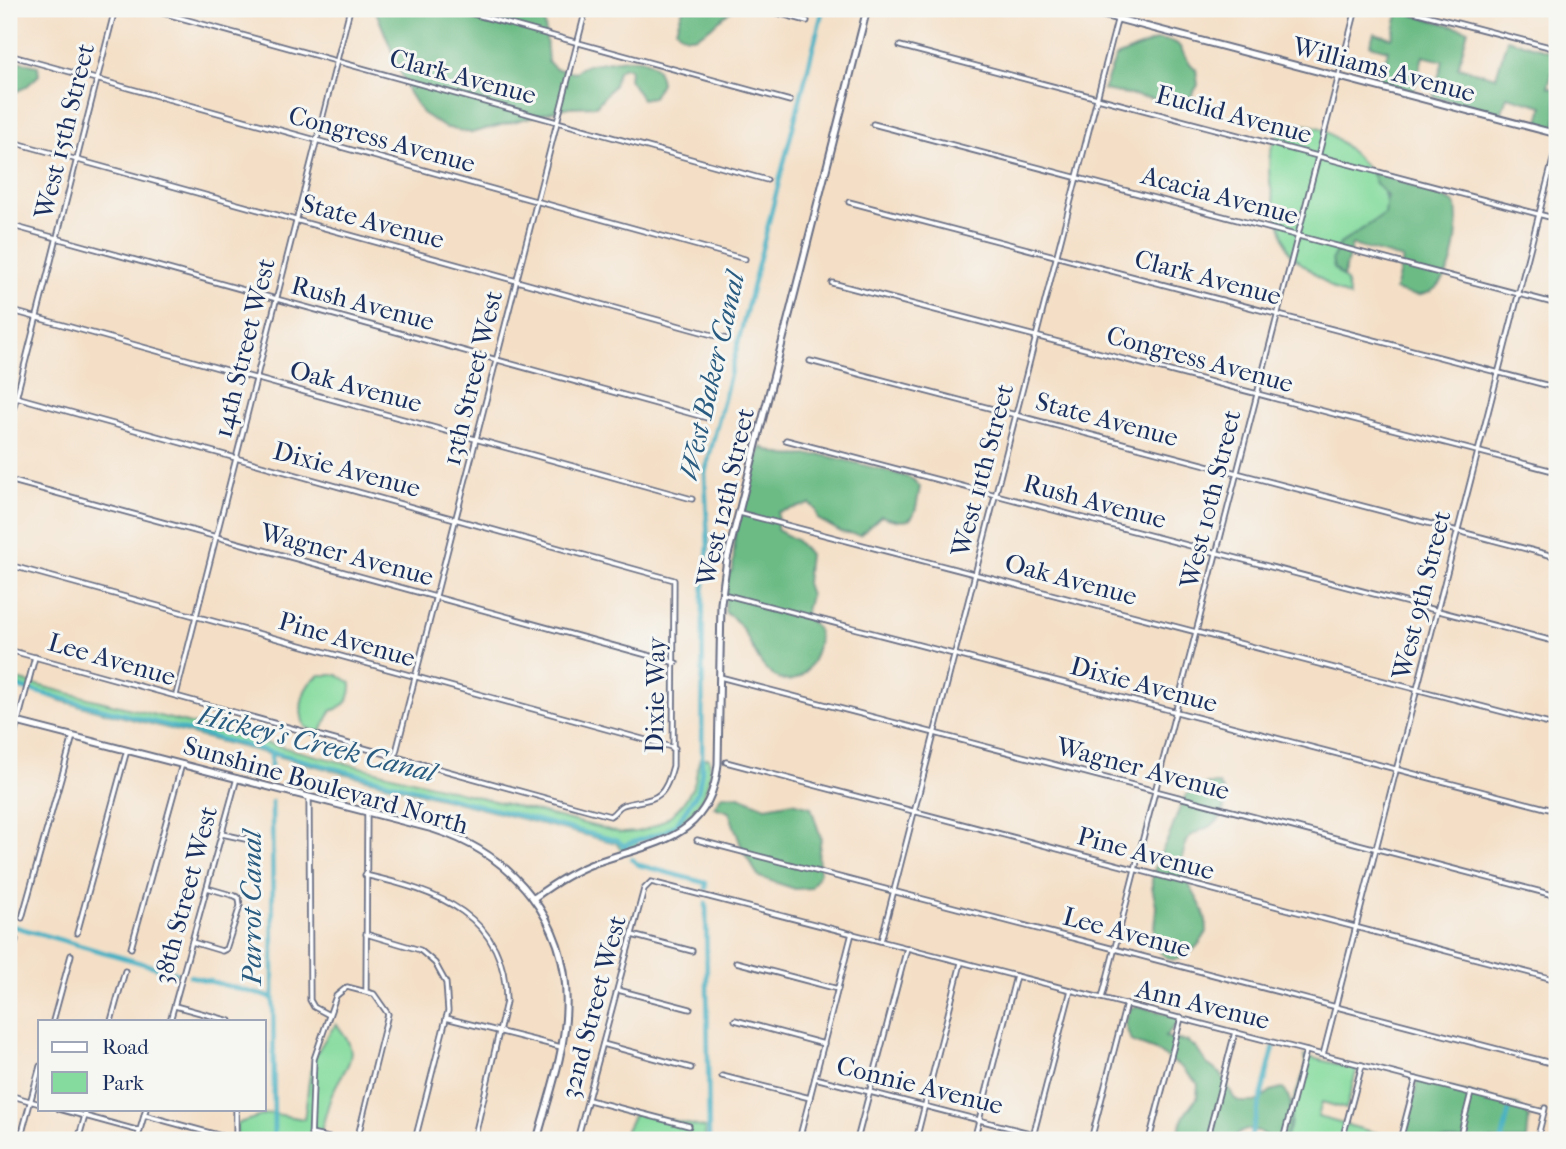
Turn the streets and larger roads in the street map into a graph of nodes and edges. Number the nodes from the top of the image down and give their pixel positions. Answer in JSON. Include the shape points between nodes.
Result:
{"nodes":[{"id":1,"x":115,"y":9,"type":"edge"},
{"id":2,"x":148,"y":9,"type":"edge"},
{"id":3,"x":350,"y":9,"type":"edge"},
{"id":4,"x":455,"y":9,"type":"edge"},
{"id":5,"x":586,"y":9,"type":"edge"},
{"id":6,"x":763,"y":9,"type":"edge"},
{"id":7,"x":867,"y":9,"type":"edge"},
{"id":8,"x":1080,"y":9,"type":"edge"},
{"id":9,"x":1121,"y":9,"type":"edge"},
{"id":10,"x":1356,"y":9,"type":"edge"},
{"id":11,"x":1403,"y":9,"type":"edge"},
{"id":12,"x":1118,"y":19,"type":"junction"},
{"id":13,"x":807,"y":21,"type":"dead end"},
{"id":14,"x":578,"y":43,"type":"junction"},
{"id":15,"x":900,"y":46,"type":"dead end"},
{"id":16,"x":1557,"y":49,"type":"edge"},
{"id":17,"x":9,"y":55,"type":"edge"},
{"id":18,"x":337,"y":61,"type":"junction"},
{"id":19,"x":1339,"y":76,"type":"junction"},
{"id":20,"x":97,"y":80,"type":"junction"},
{"id":21,"x":1098,"y":98,"type":"junction"},
{"id":22,"x":790,"y":102,"type":"dead end"},
{"id":23,"x":557,"y":122,"type":"junction"},
{"id":24,"x":873,"y":124,"type":"dead end"},
{"id":25,"x":1557,"y":134,"type":"edge"},
{"id":26,"x":9,"y":141,"type":"edge"},
{"id":27,"x":317,"y":141,"type":"junction"},
{"id":28,"x":1557,"y":144,"type":"edge"},
{"id":29,"x":1319,"y":156,"type":"junction"},
{"id":30,"x":77,"y":159,"type":"junction"},
{"id":31,"x":1077,"y":178,"type":"junction"},
{"id":32,"x":767,"y":180,"type":"dead end"},
{"id":33,"x":537,"y":201,"type":"junction"},
{"id":34,"x":849,"y":202,"type":"dead end"},
{"id":35,"x":1539,"y":214,"type":"junction"},
{"id":36,"x":1557,"y":219,"type":"edge"},
{"id":37,"x":296,"y":220,"type":"junction"},
{"id":38,"x":9,"y":225,"type":"edge"},
{"id":39,"x":1298,"y":236,"type":"junction"},
{"id":40,"x":57,"y":239,"type":"junction"},
{"id":41,"x":1057,"y":257,"type":"junction"},
{"id":42,"x":746,"y":259,"type":"dead end"},
{"id":43,"x":516,"y":281,"type":"junction"},
{"id":44,"x":832,"y":283,"type":"dead end"},
{"id":45,"x":1519,"y":293,"type":"junction"},
{"id":46,"x":276,"y":299,"type":"junction"},
{"id":47,"x":1557,"y":304,"type":"edge"},
{"id":48,"x":9,"y":310,"type":"edge"},
{"id":49,"x":1278,"y":315,"type":"junction"},
{"id":50,"x":36,"y":318,"type":"junction"},
{"id":51,"x":1037,"y":336,"type":"junction"},
{"id":52,"x":727,"y":339,"type":"dead end"},
{"id":53,"x":496,"y":360,"type":"junction"},
{"id":54,"x":810,"y":361,"type":"dead end"},
{"id":55,"x":1498,"y":372,"type":"junction"},
{"id":56,"x":256,"y":378,"type":"junction"},
{"id":57,"x":1557,"y":388,"type":"edge"},
{"id":58,"x":1257,"y":394,"type":"junction"},
{"id":59,"x":9,"y":395,"type":"edge"},
{"id":60,"x":16,"y":397,"type":"junction"},
{"id":61,"x":1016,"y":415,"type":"junction"},
{"id":62,"x":707,"y":418,"type":"dead end"},
{"id":63,"x":9,"y":425,"type":"edge"},
{"id":64,"x":476,"y":439,"type":"junction"},
{"id":65,"x":786,"y":440,"type":"dead end"},
{"id":66,"x":1478,"y":452,"type":"junction"},
{"id":67,"x":236,"y":458,"type":"junction"},
{"id":68,"x":1557,"y":472,"type":"edge"},
{"id":69,"x":1237,"y":473,"type":"junction"},
{"id":70,"x":9,"y":480,"type":"edge"},
{"id":71,"x":996,"y":495,"type":"junction"},
{"id":72,"x":692,"y":499,"type":"dead end"},
{"id":73,"x":738,"y":512,"type":"junction"},
{"id":74,"x":456,"y":519,"type":"junction"},
{"id":75,"x":1458,"y":531,"type":"junction"},
{"id":76,"x":216,"y":537,"type":"junction"},
{"id":77,"x":1217,"y":552,"type":"junction"},
{"id":78,"x":1557,"y":557,"type":"edge"},
{"id":79,"x":9,"y":565,"type":"edge"},
{"id":80,"x":975,"y":574,"type":"junction"},
{"id":81,"x":674,"y":580,"type":"joint"},
{"id":82,"x":722,"y":593,"type":"junction"},
{"id":83,"x":436,"y":598,"type":"junction"},
{"id":84,"x":1437,"y":610,"type":"junction"},
{"id":85,"x":195,"y":617,"type":"junction"},
{"id":86,"x":1196,"y":632,"type":"junction"},
{"id":87,"x":1557,"y":642,"type":"edge"},
{"id":88,"x":9,"y":650,"type":"edge"},
{"id":89,"x":955,"y":654,"type":"junction"},
{"id":90,"x":35,"y":657,"type":"junction"},
{"id":91,"x":676,"y":663,"type":"junction"},
{"id":92,"x":720,"y":677,"type":"junction"},
{"id":93,"x":416,"y":678,"type":"junction"},
{"id":94,"x":1417,"y":690,"type":"junction"},
{"id":95,"x":176,"y":696,"type":"junction"},
{"id":96,"x":1176,"y":712,"type":"junction"},
{"id":97,"x":9,"y":720,"type":"edge"},
{"id":98,"x":18,"y":722,"type":"junction"},
{"id":99,"x":1557,"y":726,"type":"edge"},
{"id":100,"x":934,"y":733,"type":"junction"},
{"id":101,"x":73,"y":736,"type":"junction"},
{"id":102,"x":675,"y":748,"type":"junction"},
{"id":103,"x":127,"y":750,"type":"junction"},
{"id":104,"x":9,"y":755,"type":"edge"},
{"id":105,"x":395,"y":757,"type":"junction"},
{"id":106,"x":726,"y":762,"type":"dead end"},
{"id":107,"x":182,"y":764,"type":"junction"},
{"id":108,"x":1396,"y":769,"type":"junction"},
{"id":109,"x":237,"y":778,"type":"junction"},
{"id":110,"x":1156,"y":791,"type":"junction"},
{"id":111,"x":309,"y":797,"type":"junction"},
{"id":112,"x":367,"y":811,"type":"junction"},
{"id":113,"x":1557,"y":811,"type":"edge"},
{"id":114,"x":915,"y":812,"type":"junction"},
{"id":115,"x":610,"y":816,"type":"joint"},
{"id":116,"x":222,"y":834,"type":"junction"},
{"id":117,"x":254,"y":836,"type":"dead end"},
{"id":118,"x":697,"y":840,"type":"dead end"},
{"id":119,"x":1376,"y":848,"type":"junction"},
{"id":120,"x":1135,"y":870,"type":"junction"},
{"id":121,"x":365,"y":875,"type":"junction"},
{"id":122,"x":647,"y":884,"type":"joint"},
{"id":123,"x":207,"y":888,"type":"junction"},
{"id":124,"x":894,"y":892,"type":"junction"},
{"id":125,"x":1557,"y":896,"type":"edge"},
{"id":126,"x":534,"y":898,"type":"junction"},
{"id":127,"x":22,"y":918,"type":"dead end"},
{"id":128,"x":1356,"y":928,"type":"junction"},
{"id":129,"x":77,"y":933,"type":"dead end"},
{"id":130,"x":852,"y":933,"type":"junction"},
{"id":131,"x":366,"y":934,"type":"junction"},
{"id":132,"x":632,"y":936,"type":"junction"},
{"id":133,"x":16,"y":940,"type":"dead end"},
{"id":134,"x":881,"y":941,"type":"junction"},
{"id":135,"x":192,"y":942,"type":"junction"},
{"id":136,"x":131,"y":948,"type":"dead end"},
{"id":137,"x":907,"y":948,"type":"junction"},
{"id":138,"x":1115,"y":949,"type":"junction"},
{"id":139,"x":692,"y":951,"type":"dead end"},
{"id":140,"x":71,"y":955,"type":"dead end"},
{"id":141,"x":736,"y":962,"type":"dead end"},
{"id":142,"x":961,"y":962,"type":"junction"},
{"id":143,"x":9,"y":968,"type":"edge"},
{"id":144,"x":125,"y":971,"type":"dead end"},
{"id":145,"x":1016,"y":976,"type":"junction"},
{"id":146,"x":1557,"y":981,"type":"edge"},
{"id":147,"x":838,"y":989,"type":"junction"},
{"id":148,"x":366,"y":990,"type":"junction"},
{"id":149,"x":617,"y":990,"type":"junction"},
{"id":150,"x":1071,"y":990,"type":"junction"},
{"id":151,"x":1102,"y":998,"type":"junction"},
{"id":152,"x":1126,"y":1004,"type":"junction"},
{"id":153,"x":174,"y":1006,"type":"junction"},
{"id":154,"x":1335,"y":1007,"type":"junction"},
{"id":155,"x":690,"y":1009,"type":"dead end"},
{"id":156,"x":328,"y":1015,"type":"junction"},
{"id":157,"x":446,"y":1018,"type":"junction"},
{"id":158,"x":1181,"y":1018,"type":"junction"},
{"id":159,"x":52,"y":1020,"type":"edge"},
{"id":160,"x":111,"y":1020,"type":"edge"},
{"id":161,"x":170,"y":1020,"type":"edge"},
{"id":162,"x":226,"y":1020,"type":"edge"},
{"id":163,"x":735,"y":1020,"type":"dead end"},
{"id":164,"x":501,"y":1032,"type":"junction"},
{"id":165,"x":1235,"y":1032,"type":"junction"},
{"id":166,"x":603,"y":1044,"type":"junction"},
{"id":167,"x":824,"y":1044,"type":"junction"},
{"id":168,"x":561,"y":1047,"type":"junction"},
{"id":169,"x":1307,"y":1051,"type":"junction"},
{"id":170,"x":1323,"y":1055,"type":"junction"},
{"id":171,"x":1548,"y":1062,"type":"dead end"},
{"id":172,"x":1362,"y":1065,"type":"junction"},
{"id":173,"x":691,"y":1068,"type":"dead end"},
{"id":174,"x":38,"y":1074,"type":"edge"},
{"id":175,"x":722,"y":1076,"type":"dead end"},
{"id":176,"x":815,"y":1078,"type":"junction"},
{"id":177,"x":1416,"y":1079,"type":"junction"},
{"id":178,"x":870,"y":1092,"type":"junction"},
{"id":179,"x":1471,"y":1093,"type":"junction"},
{"id":180,"x":9,"y":1095,"type":"edge"},
{"id":181,"x":810,"y":1098,"type":"junction"},
{"id":182,"x":588,"y":1099,"type":"junction"},
{"id":183,"x":31,"y":1101,"type":"junction"},
{"id":184,"x":38,"y":1103,"type":"edge"},
{"id":185,"x":925,"y":1106,"type":"junction"},
{"id":186,"x":63,"y":1110,"type":"edge"},
{"id":187,"x":87,"y":1110,"type":"edge"},
{"id":188,"x":146,"y":1110,"type":"edge"},
{"id":189,"x":236,"y":1110,"type":"edge"},
{"id":190,"x":144,"y":1115,"type":"junction"},
{"id":191,"x":85,"y":1116,"type":"junction"},
{"id":192,"x":979,"y":1120,"type":"junction"},
{"id":193,"x":689,"y":1126,"type":"dead end"},
{"id":194,"x":140,"y":1131,"type":"junction"},
{"id":195,"x":311,"y":1134,"type":"junction"},
{"id":196,"x":1034,"y":1134,"type":"junction"},
{"id":197,"x":20,"y":1140,"type":"edge"},
{"id":198,"x":78,"y":1140,"type":"edge"},
{"id":199,"x":137,"y":1140,"type":"edge"},
{"id":200,"x":236,"y":1140,"type":"edge"},
{"id":201,"x":311,"y":1140,"type":"edge"},
{"id":202,"x":338,"y":1140,"type":"edge"},
{"id":203,"x":357,"y":1140,"type":"edge"},
{"id":204,"x":415,"y":1140,"type":"edge"},
{"id":205,"x":474,"y":1140,"type":"edge"},
{"id":206,"x":537,"y":1140,"type":"edge"},
{"id":207,"x":577,"y":1140,"type":"edge"},
{"id":208,"x":799,"y":1140,"type":"edge"},
{"id":209,"x":857,"y":1140,"type":"edge"},
{"id":210,"x":916,"y":1140,"type":"edge"},
{"id":211,"x":974,"y":1140,"type":"edge"},
{"id":212,"x":1032,"y":1140,"type":"edge"},
{"id":213,"x":1057,"y":1140,"type":"edge"},
{"id":214,"x":1091,"y":1140,"type":"edge"},
{"id":215,"x":1149,"y":1140,"type":"edge"},
{"id":216,"x":1207,"y":1140,"type":"edge"},
{"id":217,"x":1283,"y":1140,"type":"edge"},
{"id":218,"x":1342,"y":1140,"type":"edge"},
{"id":219,"x":1400,"y":1140,"type":"edge"},
{"id":220,"x":1459,"y":1140,"type":"edge"},
{"id":221,"x":1537,"y":1140,"type":"edge"}],
"edges":[{"from":1,"to":20,"type":"street","name":"West 15th Street"},
{"from":2,"to":18,"type":"street","name":"Clark Avenue"},
{"from":3,"to":18,"type":"street","name":"14th Street West"},
{"from":4,"to":14,"type":"street"},
{"from":5,"to":14,"type":"street","name":"13th Street West"},
{"from":6,"to":13,"type":"street"},
{"from":7,"to":73,"type":"street","name":"West 12th Street"},
{"from":8,"to":12,"type":"street","name":"Williams Avenue"},
{"from":9,"to":12,"type":"street","name":"West 11th Street"},
{"from":10,"to":19,"type":"street","name":"West 10th Street"},
{"from":11,"to":16,"type":"street"},
{"from":12,"to":19,"type":"street","name":"Williams Avenue"},
{"from":12,"to":21,"type":"street","name":"West 11th Street"},
{"from":14,"to":22,"type":"street"},
{"from":14,"to":23,"type":"street","name":"13th Street West"},
{"from":15,"to":21,"type":"street","name":"Euclid Avenue"},
{"from":17,"to":20,"type":"street","name":"Congress Avenue"},
{"from":18,"to":23,"type":"street","name":"Clark Avenue"},
{"from":18,"to":27,"type":"street","name":"14th Street West"},
{"from":19,"to":25,"type":"street","name":"Williams Avenue"},
{"from":19,"to":29,"type":"street","name":"West 10th Street"},
{"from":20,"to":27,"type":"street","name":"Congress Avenue"},
{"from":20,"to":30,"type":"street","name":"West 15th Street"},
{"from":21,"to":29,"type":"street","name":"Euclid Avenue"},
{"from":21,"to":31,"type":"street","name":"West 11th Street"},
{"from":23,"to":32,"type":"street","name":"Clark Avenue"},
{"from":23,"to":33,"type":"street","name":"13th Street West"},
{"from":24,"to":31,"type":"street","name":"Acacia Avenue"},
{"from":26,"to":30,"type":"street","name":"State Avenue"},
{"from":27,"to":33,"type":"street","name":"Congress Avenue"},
{"from":27,"to":37,"type":"street","name":"14th Street West"},
{"from":28,"to":35,"type":"street","name":"West 9th Street"},
{"from":29,"to":35,"type":"street","name":"Euclid Avenue"},
{"from":29,"to":39,"type":"street","name":"West 10th Street"},
{"from":30,"to":37,"type":"street","name":"State Avenue"},
{"from":30,"to":40,"type":"street","name":"West 15th Street"},
{"from":31,"to":39,"type":"street","name":"Acacia Avenue"},
{"from":31,"to":41,"type":"street","name":"West 11th Street"},
{"from":33,"to":42,"type":"street","name":"Congress Avenue"},
{"from":33,"to":43,"type":"street","name":"13th Street West"},
{"from":34,"to":41,"type":"street","name":"Clark Avenue"},
{"from":35,"to":36,"type":"street","name":"Euclid Avenue"},
{"from":35,"to":45,"type":"street","name":"West 9th Street"},
{"from":37,"to":43,"type":"street","name":"State Avenue"},
{"from":37,"to":46,"type":"street","name":"14th Street West"},
{"from":38,"to":40,"type":"street","name":"Rush Avenue"},
{"from":39,"to":45,"type":"street","name":"Acacia Avenue"},
{"from":39,"to":49,"type":"street","name":"West 10th Street"},
{"from":40,"to":46,"type":"street","name":"Rush Avenue"},
{"from":40,"to":50,"type":"street","name":"West 15th Street"},
{"from":41,"to":49,"type":"street","name":"Clark Avenue"},
{"from":41,"to":51,"type":"street","name":"West 11th Street"},
{"from":43,"to":52,"type":"street","name":"State Avenue"},
{"from":43,"to":53,"type":"street","name":"13th Street West"},
{"from":44,"to":51,"type":"street","name":"Congress Avenue"},
{"from":45,"to":47,"type":"street","name":"Acacia Avenue"},
{"from":45,"to":55,"type":"street","name":"West 9th Street"},
{"from":46,"to":53,"type":"street","name":"Rush Avenue"},
{"from":46,"to":56,"type":"street","name":"14th Street West"},
{"from":48,"to":50,"type":"street","name":"Oak Avenue"},
{"from":49,"to":55,"type":"street","name":"Clark Avenue"},
{"from":49,"to":58,"type":"street","name":"West 10th Street"},
{"from":50,"to":56,"type":"street","name":"Oak Avenue"},
{"from":50,"to":60,"type":"street","name":"West 15th Street"},
{"from":51,"to":58,"type":"street","name":"Congress Avenue"},
{"from":51,"to":61,"type":"street","name":"West 11th Street"},
{"from":53,"to":62,"type":"street","name":"Rush Avenue"},
{"from":53,"to":64,"type":"street","name":"13th Street West"},
{"from":54,"to":61,"type":"street","name":"State Avenue"},
{"from":55,"to":57,"type":"street","name":"Clark Avenue"},
{"from":55,"to":66,"type":"street","name":"West 9th Street"},
{"from":56,"to":64,"type":"street","name":"Oak Avenue"},
{"from":56,"to":67,"type":"street","name":"14th Street West"},
{"from":58,"to":66,"type":"street","name":"Congress Avenue"},
{"from":58,"to":69,"type":"street","name":"West 10th Street"},
{"from":59,"to":60,"type":"street","name":"Dixie Avenue"},
{"from":60,"to":63,"type":"street","name":"West 15th Street"},
{"from":60,"to":67,"type":"street","name":"Dixie Avenue"},
{"from":61,"to":69,"type":"street","name":"State Avenue"},
{"from":61,"to":71,"type":"street","name":"West 11th Street"},
{"from":64,"to":72,"type":"street","name":"Oak Avenue"},
{"from":64,"to":74,"type":"street","name":"13th Street West"},
{"from":65,"to":71,"type":"street","name":"Rush Avenue"},
{"from":66,"to":68,"type":"street","name":"Congress Avenue"},
{"from":66,"to":75,"type":"street","name":"West 9th Street"},
{"from":67,"to":74,"type":"street","name":"Dixie Avenue"},
{"from":67,"to":76,"type":"street","name":"14th Street West"},
{"from":69,"to":75,"type":"street","name":"State Avenue"},
{"from":69,"to":77,"type":"street","name":"West 10th Street"},
{"from":70,"to":76,"type":"street","name":"Wagner Avenue"},
{"from":71,"to":77,"type":"street","name":"Rush Avenue"},
{"from":71,"to":80,"type":"street","name":"West 11th Street"},
{"from":73,"to":80,"type":"street","name":"Oak Avenue"},
{"from":73,"to":82,"type":"street","name":"West 12th Street"},
{"from":74,"to":81,"type":"street","name":"Dixie Avenue"},
{"from":74,"to":83,"type":"street","name":"13th Street West"},
{"from":75,"to":78,"type":"street","name":"State Avenue"},
{"from":75,"to":84,"type":"street","name":"West 9th Street"},
{"from":76,"to":83,"type":"street","name":"Wagner Avenue"},
{"from":76,"to":85,"type":"street","name":"14th Street West"},
{"from":77,"to":84,"type":"street","name":"Rush Avenue"},
{"from":77,"to":86,"type":"street","name":"West 10th Street"},
{"from":79,"to":85,"type":"street","name":"Pine Avenue"},
{"from":80,"to":86,"type":"street","name":"Oak Avenue"},
{"from":80,"to":89,"type":"street","name":"West 11th Street"},
{"from":81,"to":91,"type":"street","name":"Dixie Way"},
{"from":82,"to":89,"type":"street","name":"Dixie Avenue"},
{"from":82,"to":92,"type":"street","name":"West 12th Street"},
{"from":83,"to":91,"type":"street","name":"Wagner Avenue"},
{"from":83,"to":93,"type":"street","name":"13th Street West"},
{"from":84,"to":87,"type":"street","name":"Rush Avenue"},
{"from":84,"to":94,"type":"street","name":"West 9th Street"},
{"from":85,"to":93,"type":"street","name":"Pine Avenue"},
{"from":85,"to":95,"type":"street","name":"14th Street West"},
{"from":86,"to":94,"type":"street","name":"Oak Avenue"},
{"from":86,"to":96,"type":"street","name":"West 10th Street"},
{"from":88,"to":90,"type":"street","name":"Lee Avenue"},
{"from":89,"to":96,"type":"street","name":"Dixie Avenue"},
{"from":89,"to":100,"type":"street","name":"West 11th Street"},
{"from":90,"to":95,"type":"street","name":"Lee Avenue"},
{"from":90,"to":98,"type":"street"},
{"from":91,"to":102,"type":"street","name":"Dixie Way"},
{"from":92,"to":100,"type":"street","name":"Wagner Avenue"},
{"from":92,"to":126,"type":"street","name":"West 12th Street","via":[[717,772],[695,819],[666,842],[588,866]]},
{"from":93,"to":102,"type":"street","name":"Pine Avenue"},
{"from":93,"to":105,"type":"street","name":"13th Street West"},
{"from":94,"to":99,"type":"street","name":"Oak Avenue"},
{"from":94,"to":108,"type":"street","name":"West 9th Street"},
{"from":95,"to":105,"type":"street","name":"Lee Avenue"},
{"from":96,"to":108,"type":"street","name":"Dixie Avenue"},
{"from":96,"to":110,"type":"street","name":"West 10th Street"},
{"from":97,"to":98,"type":"street","name":"Sunshine Boulevard North"},
{"from":98,"to":101,"type":"street","name":"Sunshine Boulevard North"},
{"from":98,"to":104,"type":"street"},
{"from":100,"to":110,"type":"street","name":"Wagner Avenue"},
{"from":100,"to":114,"type":"street","name":"West 11th Street"},
{"from":101,"to":103,"type":"street","name":"Sunshine Boulevard North"},
{"from":101,"to":127,"type":"street"},
{"from":102,"to":115,"type":"street","name":"Dixie Way","via":[[670,778],[662,792],[646,802],[622,806]]},
{"from":103,"to":107,"type":"street","name":"Sunshine Boulevard North"},
{"from":103,"to":129,"type":"street"},
{"from":105,"to":115,"type":"street","name":"Lee Avenue"},
{"from":106,"to":114,"type":"street","name":"Pine Avenue"},
{"from":107,"to":109,"type":"street","name":"Sunshine Boulevard North"},
{"from":107,"to":136,"type":"street"},
{"from":108,"to":113,"type":"street","name":"Dixie Avenue"},
{"from":108,"to":119,"type":"street","name":"West 9th Street"},
{"from":109,"to":111,"type":"street","name":"Sunshine Boulevard North"},
{"from":109,"to":116,"type":"street","name":"38th Street West"},
{"from":110,"to":119,"type":"street","name":"Wagner Avenue"},
{"from":110,"to":120,"type":"street","name":"West 10th Street"},
{"from":111,"to":112,"type":"street","name":"Sunshine Boulevard North"},
{"from":111,"to":156,"type":"street","via":[[310,1000]]},
{"from":112,"to":121,"type":"street"},
{"from":112,"to":126,"type":"street","name":"Sunshine Boulevard North","via":[[467,842],[499,862]]},
{"from":114,"to":120,"type":"street","name":"Pine Avenue"},
{"from":114,"to":124,"type":"street","name":"West 11th Street"},
{"from":116,"to":117,"type":"street","via":[[240,839]]},
{"from":116,"to":123,"type":"street","name":"38th Street West"},
{"from":118,"to":124,"type":"street","name":"Lee Avenue"},
{"from":119,"to":125,"type":"street","name":"Wagner Avenue"},
{"from":119,"to":128,"type":"street","name":"West 9th Street"},
{"from":120,"to":128,"type":"street","name":"Pine Avenue"},
{"from":120,"to":138,"type":"street","name":"West 10th Street"},
{"from":121,"to":131,"type":"street"},
{"from":121,"to":164,"type":"street","via":[[433,893],[477,924],[493,948],[504,978]]},
{"from":122,"to":130,"type":"street","name":"Ann Avenue"},
{"from":122,"to":132,"type":"street","name":"32nd Street West"},
{"from":123,"to":135,"type":"street","name":"38th Street West"},
{"from":123,"to":135,"type":"street","via":[[239,898],[240,906],[226,949]]},
{"from":124,"to":134,"type":"street","name":"West 11th Street"},
{"from":124,"to":138,"type":"street","name":"Lee Avenue"},
{"from":126,"to":168,"type":"street","name":"Sunshine Boulevard North","via":[[556,939],[565,973]]},
{"from":128,"to":146,"type":"street","name":"Pine Avenue"},
{"from":128,"to":154,"type":"street","name":"West 9th Street"},
{"from":130,"to":134,"type":"street","name":"Ann Avenue"},
{"from":130,"to":147,"type":"street"},
{"from":131,"to":148,"type":"street"},
{"from":131,"to":157,"type":"street","via":[[410,945],[432,959],[446,983]]},
{"from":132,"to":139,"type":"street"},
{"from":132,"to":149,"type":"street","name":"32nd Street West"},
{"from":133,"to":143,"type":"street"},
{"from":134,"to":137,"type":"street","name":"Ann Avenue"},
{"from":135,"to":153,"type":"street","name":"38th Street West"},
{"from":137,"to":142,"type":"street","name":"Ann Avenue"},
{"from":137,"to":178,"type":"street"},
{"from":138,"to":151,"type":"street","name":"West 10th Street"},
{"from":138,"to":154,"type":"street","name":"Lee Avenue"},
{"from":140,"to":159,"type":"street"},
{"from":141,"to":147,"type":"street"},
{"from":142,"to":145,"type":"street","name":"Ann Avenue"},
{"from":142,"to":185,"type":"street"},
{"from":144,"to":160,"type":"street"},
{"from":145,"to":150,"type":"street","name":"Ann Avenue"},
{"from":145,"to":192,"type":"street"},
{"from":147,"to":167,"type":"street"},
{"from":148,"to":156,"type":"street","via":[[343,988]]},
{"from":148,"to":203,"type":"street","via":[[381,1000],[388,1018]]},
{"from":149,"to":155,"type":"street"},
{"from":149,"to":166,"type":"street","name":"32nd Street West"},
{"from":150,"to":151,"type":"street","name":"Ann Avenue"},
{"from":150,"to":196,"type":"street"},
{"from":151,"to":152,"type":"street","name":"Ann Avenue"},
{"from":152,"to":158,"type":"street","name":"Ann Avenue"},
{"from":152,"to":214,"type":"street"},
{"from":153,"to":161,"type":"street","name":"38th Street West"},
{"from":153,"to":162,"type":"street"},
{"from":154,"to":170,"type":"street","name":"West 9th Street"},
{"from":154,"to":171,"type":"street","name":"Lee Avenue"},
{"from":156,"to":195,"type":"street","via":[[311,1071]]},
{"from":157,"to":164,"type":"street"},
{"from":157,"to":204,"type":"street"},
{"from":158,"to":165,"type":"street","name":"Ann Avenue"},
{"from":158,"to":215,"type":"street"},
{"from":163,"to":167,"type":"street"},
{"from":164,"to":168,"type":"street"},
{"from":164,"to":205,"type":"street"},
{"from":165,"to":169,"type":"street","name":"Ann Avenue"},
{"from":165,"to":216,"type":"street"},
{"from":166,"to":173,"type":"street"},
{"from":166,"to":182,"type":"street","name":"32nd Street West"},
{"from":167,"to":176,"type":"street"},
{"from":168,"to":206,"type":"street","name":"Sunshine Boulevard North"},
{"from":169,"to":170,"type":"street","name":"Ann Avenue"},
{"from":169,"to":217,"type":"street"},
{"from":170,"to":172,"type":"street","name":"Ann Avenue"},
{"from":172,"to":177,"type":"street","name":"Ann Avenue"},
{"from":172,"to":218,"type":"street"},
{"from":174,"to":183,"type":"street"},
{"from":175,"to":181,"type":"street"},
{"from":176,"to":178,"type":"street","name":"Connie Avenue"},
{"from":176,"to":181,"type":"street"},
{"from":177,"to":179,"type":"street","name":"Ann Avenue"},
{"from":177,"to":219,"type":"street"},
{"from":178,"to":185,"type":"street","name":"Connie Avenue"},
{"from":178,"to":209,"type":"street"},
{"from":179,"to":220,"type":"street"},
{"from":179,"to":221,"type":"street","name":"Ann Avenue","via":[[1544,1110]]},
{"from":180,"to":183,"type":"street"},
{"from":181,"to":208,"type":"street"},
{"from":182,"to":193,"type":"street"},
{"from":182,"to":207,"type":"street","name":"32nd Street West"},
{"from":183,"to":184,"type":"street"},
{"from":183,"to":197,"type":"street"},
{"from":185,"to":192,"type":"street","name":"Connie Avenue"},
{"from":185,"to":210,"type":"street"},
{"from":186,"to":191,"type":"street"},
{"from":187,"to":191,"type":"street"},
{"from":188,"to":190,"type":"street"},
{"from":189,"to":200,"type":"street"},
{"from":190,"to":194,"type":"street"},
{"from":190,"to":200,"type":"street"},
{"from":191,"to":194,"type":"street"},
{"from":191,"to":198,"type":"street"},
{"from":192,"to":196,"type":"street","name":"Connie Avenue"},
{"from":192,"to":211,"type":"street"},
{"from":194,"to":199,"type":"street"},
{"from":195,"to":201,"type":"street"},
{"from":195,"to":202,"type":"street"},
{"from":196,"to":212,"type":"street"},
{"from":196,"to":213,"type":"street","name":"Connie Avenue"}]}
